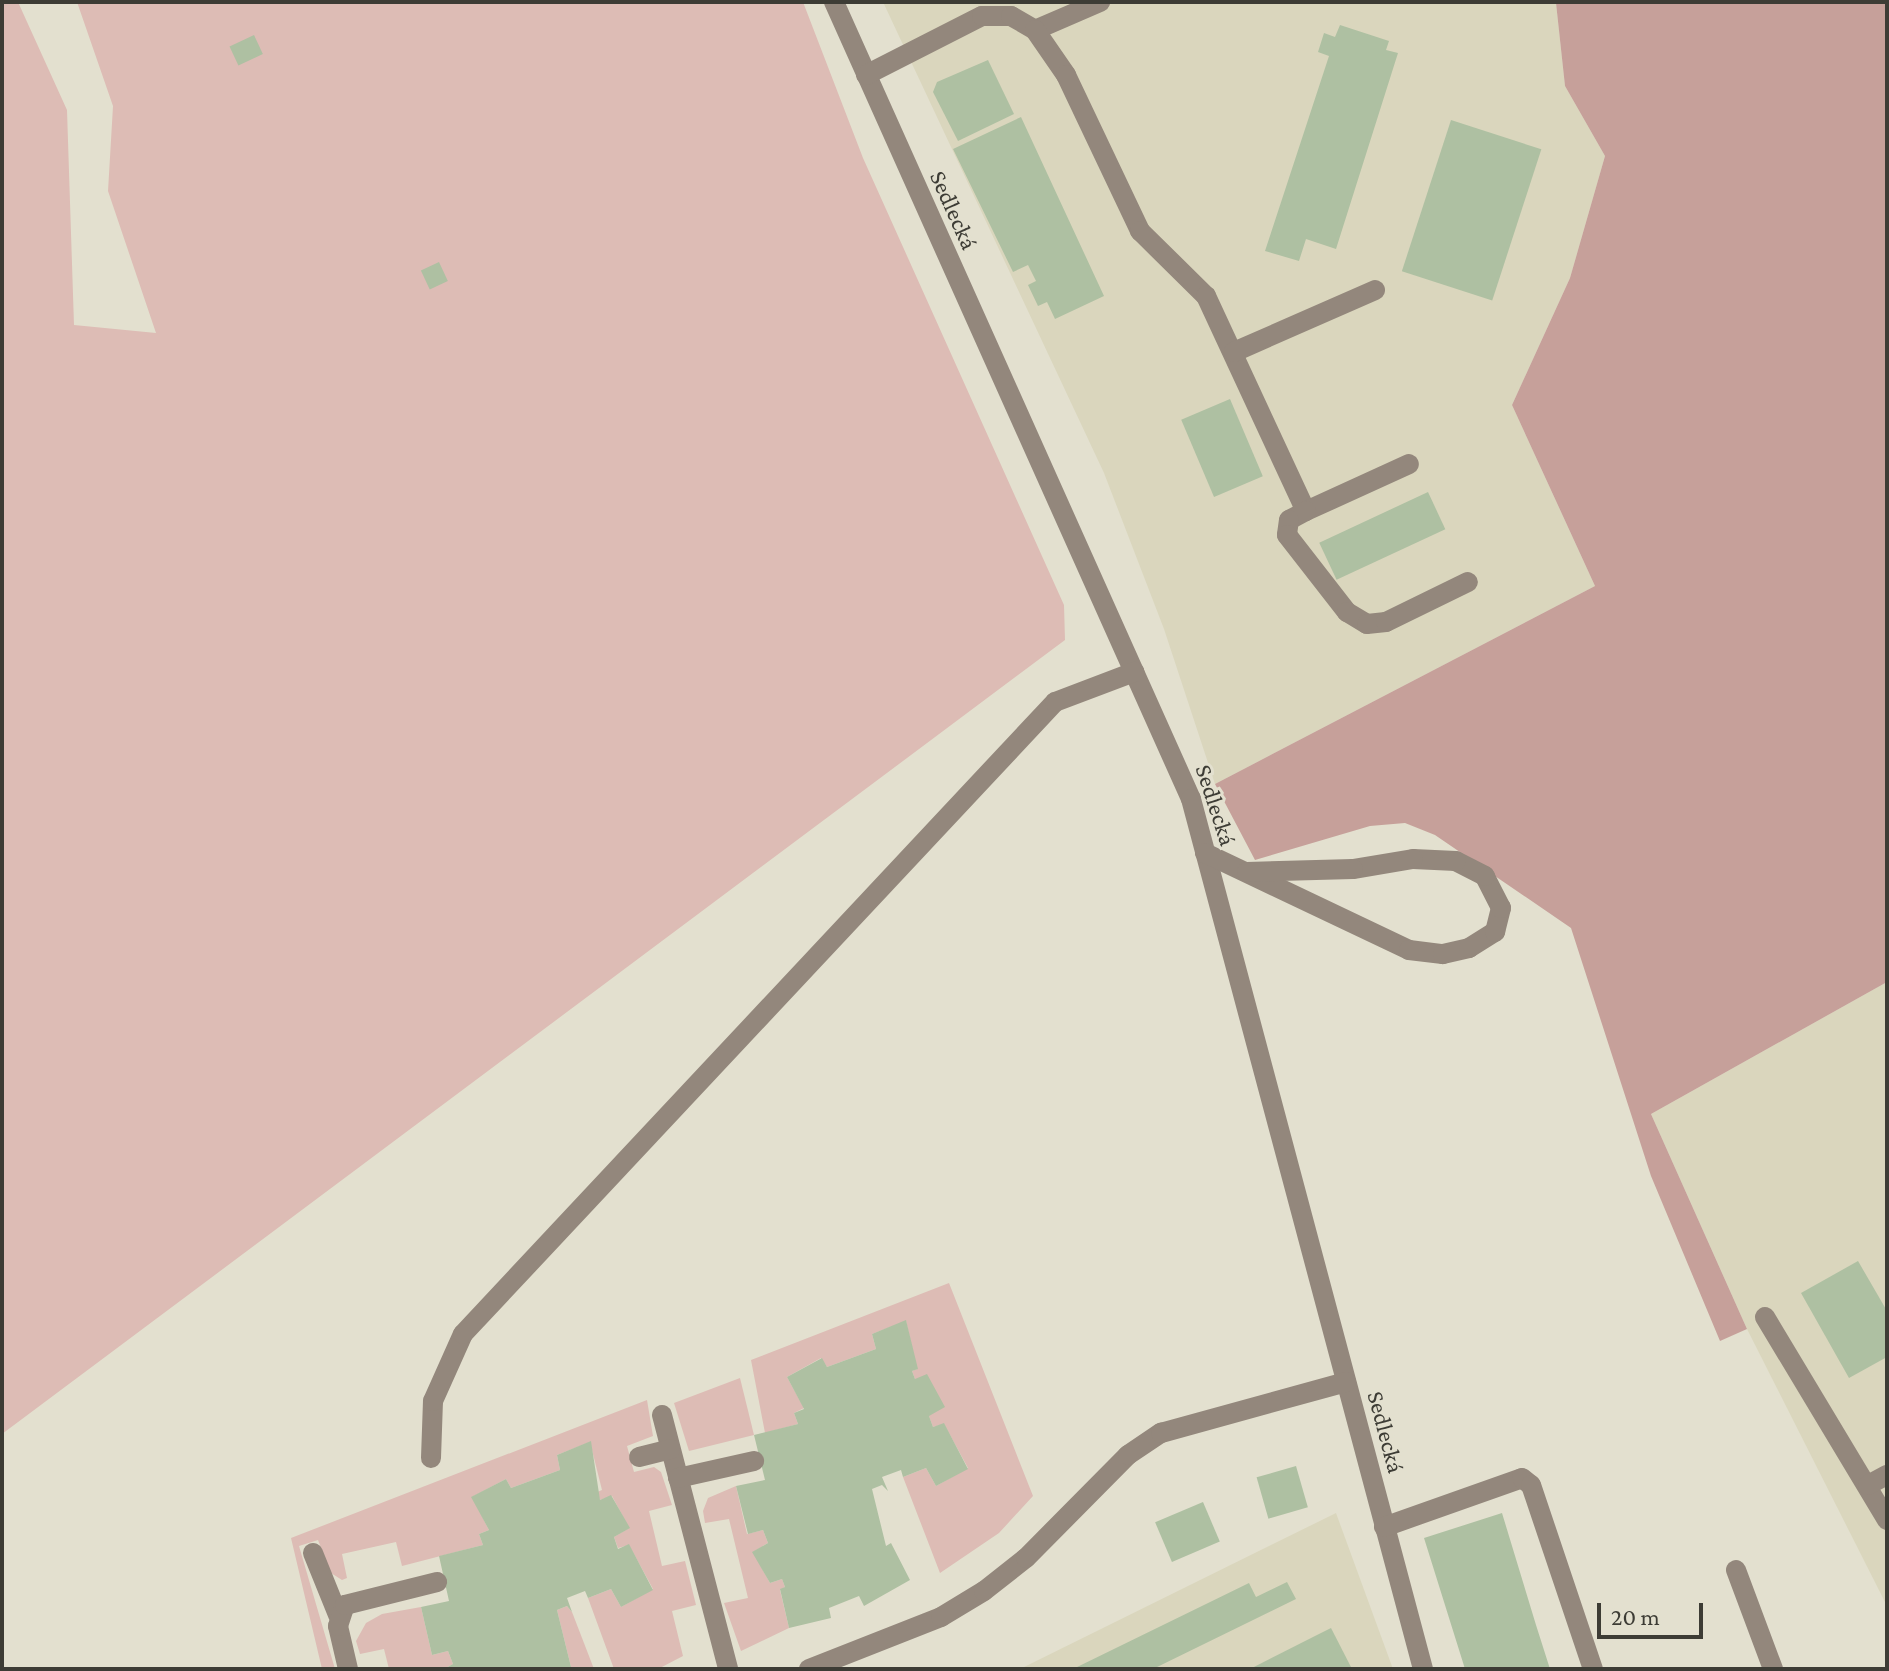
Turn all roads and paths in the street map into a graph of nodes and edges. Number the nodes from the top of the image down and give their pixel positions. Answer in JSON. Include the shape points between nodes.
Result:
{"nodes":[{"id":1,"x":834,"y":2,"type":"edge"},
{"id":2,"x":1100,"y":2,"type":"edge"},
{"id":3,"x":978,"y":9,"type":"edge"},
{"id":4,"x":1035,"y":30,"type":"junction"},
{"id":5,"x":866,"y":75,"type":"junction"},
{"id":6,"x":1375,"y":290,"type":"dead end"},
{"id":7,"x":1234,"y":352,"type":"junction"},
{"id":8,"x":1409,"y":464,"type":"dead end"},
{"id":9,"x":1306,"y":511,"type":"junction"},
{"id":10,"x":1468,"y":582,"type":"dead end"},
{"id":11,"x":1134,"y":672,"type":"junction"},
{"id":12,"x":1205,"y":853,"type":"junction"},
{"id":13,"x":1247,"y":872,"type":"junction"},
{"id":14,"x":1765,"y":1317,"type":"dead end"},
{"id":15,"x":1346,"y":1382,"type":"junction"},
{"id":16,"x":662,"y":1415,"type":"dead end"},
{"id":17,"x":670,"y":1449,"type":"junction"},
{"id":18,"x":639,"y":1457,"type":"dead end"},
{"id":19,"x":431,"y":1458,"type":"dead end"},
{"id":20,"x":754,"y":1461,"type":"dead end"},
{"id":21,"x":1887,"y":1475,"type":"edge"},
{"id":22,"x":678,"y":1478,"type":"junction"},
{"id":23,"x":1868,"y":1485,"type":"junction"},
{"id":24,"x":1887,"y":1520,"type":"edge"},
{"id":25,"x":1384,"y":1527,"type":"junction"},
{"id":26,"x":313,"y":1553,"type":"dead end"},
{"id":27,"x":1736,"y":1570,"type":"dead end"},
{"id":28,"x":437,"y":1582,"type":"dead end"},
{"id":29,"x":338,"y":1615,"type":"junction"},
{"id":30,"x":348,"y":1669,"type":"edge"},
{"id":31,"x":728,"y":1669,"type":"edge"},
{"id":32,"x":809,"y":1669,"type":"edge"},
{"id":33,"x":1423,"y":1669,"type":"edge"},
{"id":34,"x":1593,"y":1669,"type":"edge"},
{"id":35,"x":1773,"y":1669,"type":"edge"}],
"edges":[{"from":1,"to":5,"type":"street","name":"Sedlecká"},
{"from":2,"to":4,"type":"street"},
{"from":3,"to":4,"type":"street","via":[[1011,16]]},
{"from":3,"to":5,"type":"street"},
{"from":4,"to":7,"type":"street","via":[[1066,75],[1140,231],[1206,296]]},
{"from":5,"to":11,"type":"street","name":"Sedlecká"},
{"from":6,"to":7,"type":"street"},
{"from":7,"to":9,"type":"street"},
{"from":8,"to":9,"type":"street"},
{"from":9,"to":10,"type":"street","via":[[1289,520],[1287,535],[1347,612],[1367,624],[1386,622]]},
{"from":11,"to":12,"type":"street","name":"Sedlecká","via":[[1191,799]]},
{"from":11,"to":19,"type":"street","via":[[1055,702],[463,1334],[433,1401]]},
{"from":12,"to":13,"type":"street"},
{"from":12,"to":15,"type":"street","name":"Sedlecká"},
{"from":13,"to":13,"type":"street","via":[[1409,950],[1443,954],[1469,948],[1495,932],[1501,908],[1485,876],[1456,861],[1413,859],[1353,869]]},
{"from":14,"to":23,"type":"street"},
{"from":15,"to":25,"type":"street","name":"Sedlecká"},
{"from":15,"to":32,"type":"street","via":[[1161,1433],[1128,1455],[1026,1558],[984,1591],[941,1617]]},
{"from":16,"to":17,"type":"street"},
{"from":17,"to":18,"type":"street"},
{"from":17,"to":22,"type":"street"},
{"from":20,"to":22,"type":"street"},
{"from":21,"to":23,"type":"street"},
{"from":22,"to":31,"type":"street"},
{"from":23,"to":24,"type":"street"},
{"from":25,"to":33,"type":"street","name":"Sedlecká"},
{"from":25,"to":34,"type":"street","via":[[1522,1478],[1531,1485]]},
{"from":26,"to":29,"type":"street"},
{"from":27,"to":35,"type":"street"},
{"from":28,"to":29,"type":"street","via":[[358,1600]]},
{"from":29,"to":30,"type":"street"}]}
